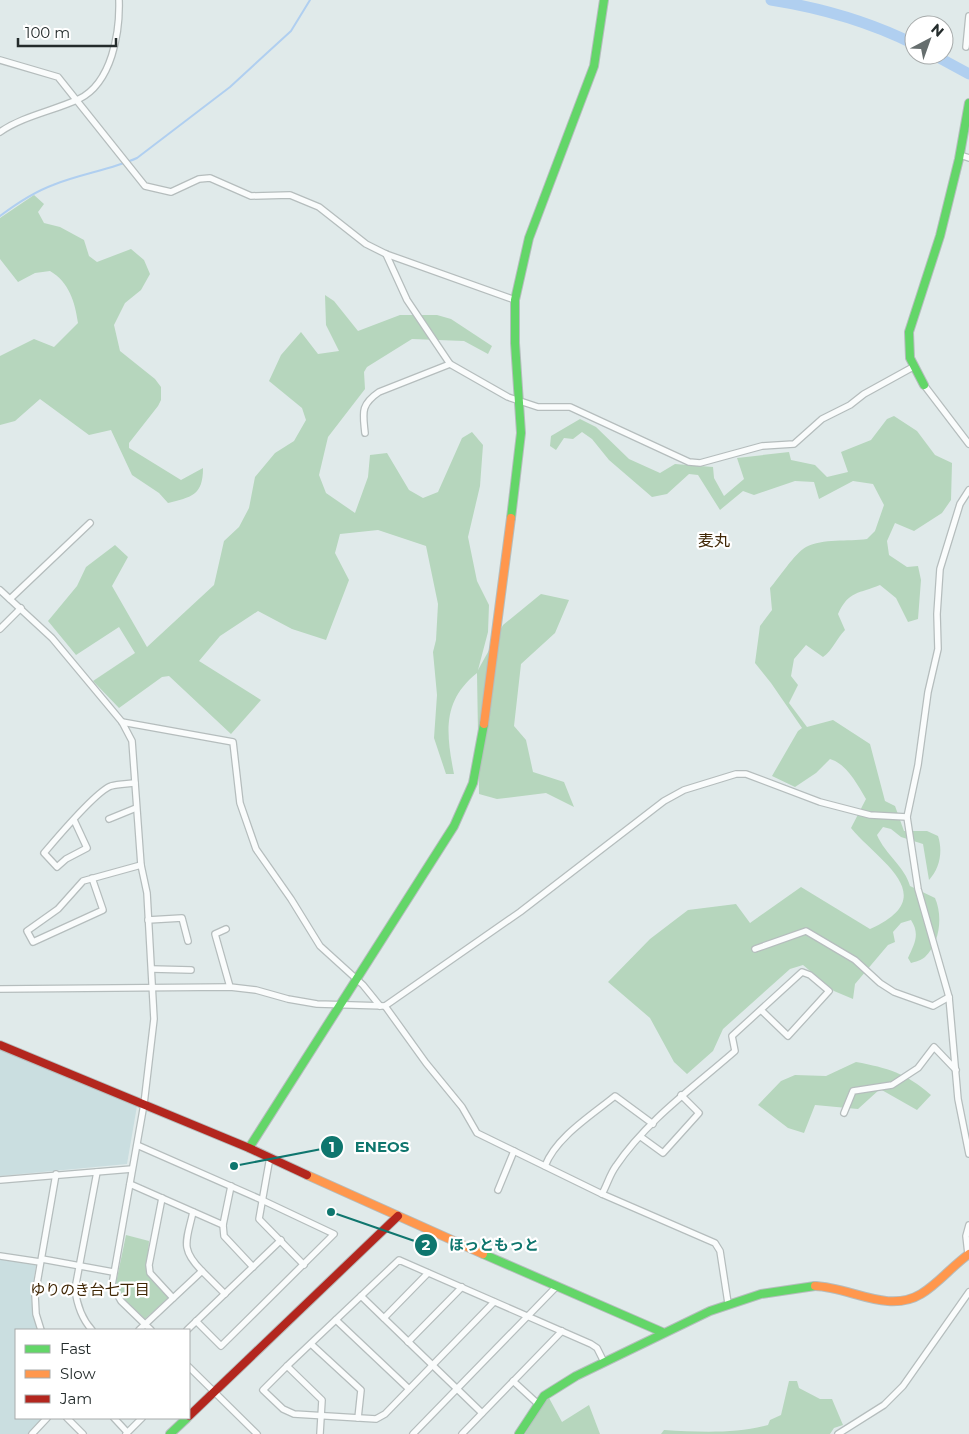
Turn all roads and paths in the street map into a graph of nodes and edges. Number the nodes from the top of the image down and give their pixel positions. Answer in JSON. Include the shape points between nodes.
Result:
{"nodes":[{"id":1,"x":119,"y":0,"type":"edge"},
{"id":2,"x":604,"y":0,"type":"edge"},
{"id":3,"x":969,"y":16,"type":"edge"},
{"id":4,"x":966,"y":47,"type":"dead end"},
{"id":5,"x":0,"y":60,"type":"edge"},
{"id":6,"x":76,"y":100,"type":"junction"},
{"id":7,"x":969,"y":103,"type":"edge"},
{"id":8,"x":0,"y":132,"type":"edge"},
{"id":9,"x":960,"y":155,"type":"junction"},
{"id":10,"x":969,"y":158,"type":"edge"},
{"id":11,"x":386,"y":254,"type":"junction"},
{"id":12,"x":516,"y":300,"type":"junction"},
{"id":13,"x":450,"y":364,"type":"junction"},
{"id":14,"x":914,"y":367,"type":"junction"},
{"id":15,"x":924,"y":385,"type":"joint"},
{"id":16,"x":520,"y":401,"type":"junction"},
{"id":17,"x":365,"y":434,"type":"dead end"},
{"id":18,"x":969,"y":444,"type":"edge"},
{"id":19,"x":969,"y":490,"type":"edge"},
{"id":20,"x":90,"y":524,"type":"dead end"},
{"id":21,"x":0,"y":590,"type":"edge"},
{"id":22,"x":10,"y":599,"type":"junction"},
{"id":23,"x":21,"y":608,"type":"junction"},
{"id":24,"x":0,"y":628,"type":"edge"},
{"id":25,"x":122,"y":722,"type":"junction"},
{"id":26,"x":135,"y":783,"type":"junction"},
{"id":27,"x":136,"y":808,"type":"junction"},
{"id":28,"x":907,"y":817,"type":"junction"},
{"id":29,"x":109,"y":819,"type":"dead end"},
{"id":30,"x":74,"y":820,"type":"junction"},
{"id":31,"x":141,"y":865,"type":"junction"},
{"id":32,"x":92,"y":878,"type":"junction"},
{"id":33,"x":148,"y":920,"type":"junction"},
{"id":34,"x":226,"y":929,"type":"dead end"},
{"id":35,"x":188,"y":941,"type":"dead end"},
{"id":36,"x":756,"y":949,"type":"dead end"},
{"id":37,"x":152,"y":969,"type":"junction"},
{"id":38,"x":191,"y":970,"type":"dead end"},
{"id":39,"x":355,"y":980,"type":"junction"},
{"id":40,"x":153,"y":988,"type":"junction"},
{"id":41,"x":230,"y":988,"type":"junction"},
{"id":42,"x":0,"y":989,"type":"edge"},
{"id":43,"x":949,"y":997,"type":"junction"},
{"id":44,"x":339,"y":1004,"type":"junction"},
{"id":45,"x":383,"y":1006,"type":"junction"},
{"id":46,"x":761,"y":1010,"type":"junction"},
{"id":47,"x":0,"y":1045,"type":"edge"},
{"id":48,"x":956,"y":1070,"type":"junction"},
{"id":49,"x":681,"y":1096,"type":"junction"},
{"id":50,"x":144,"y":1104,"type":"junction"},
{"id":51,"x":844,"y":1113,"type":"dead end"},
{"id":52,"x":653,"y":1124,"type":"junction"},
{"id":53,"x":641,"y":1137,"type":"junction"},
{"id":54,"x":137,"y":1145,"type":"junction"},
{"id":55,"x":250,"y":1148,"type":"junction"},
{"id":56,"x":514,"y":1151,"type":"junction"},
{"id":57,"x":969,"y":1154,"type":"edge"},
{"id":58,"x":270,"y":1158,"type":"junction"},
{"id":59,"x":545,"y":1166,"type":"junction"},
{"id":60,"x":132,"y":1169,"type":"junction"},
{"id":61,"x":96,"y":1172,"type":"junction"},
{"id":62,"x":56,"y":1174,"type":"junction"},
{"id":63,"x":0,"y":1180,"type":"edge"},
{"id":64,"x":130,"y":1184,"type":"junction"},
{"id":65,"x":231,"y":1186,"type":"junction"},
{"id":66,"x":498,"y":1190,"type":"dead end"},
{"id":67,"x":602,"y":1194,"type":"junction"},
{"id":68,"x":162,"y":1198,"type":"junction"},
{"id":69,"x":262,"y":1200,"type":"junction"},
{"id":70,"x":193,"y":1212,"type":"junction"},
{"id":71,"x":398,"y":1216,"type":"junction"},
{"id":72,"x":223,"y":1225,"type":"junction"},
{"id":73,"x":969,"y":1225,"type":"edge"},
{"id":74,"x":281,"y":1240,"type":"junction"},
{"id":75,"x":968,"y":1254,"type":"edge"},
{"id":76,"x":0,"y":1256,"type":"edge"},
{"id":77,"x":41,"y":1260,"type":"junction"},
{"id":78,"x":304,"y":1265,"type":"junction"},
{"id":79,"x":79,"y":1266,"type":"junction"},
{"id":80,"x":253,"y":1267,"type":"junction"},
{"id":81,"x":113,"y":1272,"type":"junction"},
{"id":82,"x":202,"y":1272,"type":"junction"},
{"id":83,"x":428,"y":1273,"type":"junction"},
{"id":84,"x":557,"y":1286,"type":"junction"},
{"id":85,"x":462,"y":1288,"type":"junction"},
{"id":86,"x":969,"y":1292,"type":"edge"},
{"id":87,"x":225,"y":1294,"type":"junction"},
{"id":88,"x":361,"y":1296,"type":"junction"},
{"id":89,"x":173,"y":1298,"type":"junction"},
{"id":90,"x":494,"y":1302,"type":"junction"},
{"id":91,"x":728,"y":1303,"type":"junction"},
{"id":92,"x":528,"y":1316,"type":"junction"},
{"id":93,"x":384,"y":1318,"type":"junction"},
{"id":94,"x":336,"y":1320,"type":"junction"},
{"id":95,"x":196,"y":1321,"type":"junction"},
{"id":96,"x":144,"y":1325,"type":"junction"},
{"id":97,"x":41,"y":1329,"type":"edge"},
{"id":98,"x":91,"y":1329,"type":"edge"},
{"id":99,"x":140,"y":1329,"type":"edge"},
{"id":100,"x":150,"y":1329,"type":"edge"},
{"id":101,"x":188,"y":1329,"type":"edge"},
{"id":102,"x":562,"y":1331,"type":"junction"},
{"id":103,"x":662,"y":1332,"type":"junction"},
{"id":104,"x":408,"y":1342,"type":"junction"},
{"id":105,"x":311,"y":1344,"type":"junction"},
{"id":106,"x":604,"y":1362,"type":"junction"},
{"id":107,"x":432,"y":1365,"type":"junction"},
{"id":108,"x":288,"y":1366,"type":"junction"},
{"id":109,"x":190,"y":1368,"type":"edge"},
{"id":110,"x":513,"y":1381,"type":"junction"},
{"id":111,"x":409,"y":1389,"type":"junction"},
{"id":112,"x":457,"y":1389,"type":"junction"},
{"id":113,"x":214,"y":1392,"type":"junction"},
{"id":114,"x":537,"y":1403,"type":"junction"},
{"id":115,"x":482,"y":1413,"type":"junction"},
{"id":116,"x":190,"y":1415,"type":"edge"},
{"id":117,"x":321,"y":1415,"type":"junction"},
{"id":118,"x":358,"y":1418,"type":"junction"},
{"id":119,"x":46,"y":1419,"type":"edge"},
{"id":120,"x":68,"y":1419,"type":"edge"},
{"id":121,"x":115,"y":1419,"type":"edge"},
{"id":122,"x":141,"y":1419,"type":"edge"},
{"id":123,"x":186,"y":1419,"type":"edge"},
{"id":124,"x":126,"y":1433,"type":"edge"},
{"id":125,"x":32,"y":1434,"type":"edge"},
{"id":126,"x":83,"y":1434,"type":"edge"},
{"id":127,"x":170,"y":1434,"type":"edge"},
{"id":128,"x":257,"y":1434,"type":"edge"},
{"id":129,"x":320,"y":1434,"type":"edge"},
{"id":130,"x":413,"y":1434,"type":"edge"},
{"id":131,"x":462,"y":1434,"type":"edge"},
{"id":132,"x":519,"y":1434,"type":"edge"},
{"id":133,"x":838,"y":1434,"type":"edge"}],
"edges":[{"from":1,"to":6,"type":"street","via":[[119,30],[107,65],[90,90]]},
{"from":2,"to":12,"type":"street","via":[[594,66],[529,238]]},
{"from":3,"to":4,"type":"street"},
{"from":5,"to":6,"type":"street","via":[[53,74]]},
{"from":6,"to":8,"type":"street"},
{"from":6,"to":11,"type":"street","via":[[145,186],[171,192],[199,179],[210,178],[251,196],[290,195],[319,207],[366,244]]},
{"from":7,"to":9,"type":"street"},
{"from":9,"to":10,"type":"street"},
{"from":9,"to":14,"type":"street","via":[[940,236],[909,332],[908,345]]},
{"from":11,"to":12,"type":"street"},
{"from":11,"to":13,"type":"street","via":[[407,300]]},
{"from":12,"to":16,"type":"street","via":[[515,343]]},
{"from":13,"to":16,"type":"street"},
{"from":13,"to":17,"type":"street","via":[[369,398],[364,405]]},
{"from":14,"to":15,"type":"street"},
{"from":14,"to":16,"type":"street","via":[[822,419],[794,444],[762,446],[700,463],[659,449],[570,407],[538,407]]},
{"from":15,"to":18,"type":"street"},
{"from":16,"to":39,"type":"street","via":[[521,433],[506,564],[473,783],[454,826]]},
{"from":19,"to":28,"type":"street","via":[[960,504],[940,569],[938,648]]},
{"from":20,"to":22,"type":"street"},
{"from":21,"to":22,"type":"street"},
{"from":22,"to":23,"type":"street"},
{"from":23,"to":24,"type":"street"},
{"from":23,"to":25,"type":"street","via":[[52,638]]},
{"from":25,"to":26,"type":"street","via":[[132,741]]},
{"from":25,"to":39,"type":"street","via":[[232,742],[240,804],[256,849],[320,946]]},
{"from":26,"to":27,"type":"street"},
{"from":26,"to":30,"type":"street","via":[[110,786]]},
{"from":27,"to":29,"type":"street"},
{"from":27,"to":31,"type":"street"},
{"from":28,"to":43,"type":"street","via":[[918,889]]},
{"from":28,"to":45,"type":"street","via":[[870,815],[820,802],[746,774],[684,790],[648,813],[520,912]]},
{"from":30,"to":30,"type":"street","via":[[44,853],[57,867],[66,858],[87,848]]},
{"from":31,"to":32,"type":"street"},
{"from":31,"to":33,"type":"street","via":[[148,893]]},
{"from":32,"to":32,"type":"street","via":[[83,881],[58,908],[28,931],[33,942],[103,910]]},
{"from":33,"to":35,"type":"street","via":[[182,918]]},
{"from":33,"to":37,"type":"street"},
{"from":34,"to":41,"type":"street","via":[[215,934]]},
{"from":36,"to":43,"type":"street","via":[[806,931],[855,960],[894,992],[932,1006]]},
{"from":37,"to":38,"type":"street"},
{"from":37,"to":40,"type":"street"},
{"from":39,"to":44,"type":"street"},
{"from":39,"to":45,"type":"street"},
{"from":40,"to":41,"type":"street"},
{"from":40,"to":42,"type":"street"},
{"from":40,"to":50,"type":"street","via":[[152,1054]]},
{"from":41,"to":44,"type":"street","via":[[256,990],[317,1004]]},
{"from":43,"to":48,"type":"street"},
{"from":44,"to":45,"type":"street"},
{"from":44,"to":55,"type":"street"},
{"from":45,"to":56,"type":"street","via":[[462,1107],[477,1133]]},
{"from":46,"to":46,"type":"street","via":[[802,972],[829,991],[788,1036]]},
{"from":46,"to":49,"type":"street","via":[[732,1036],[735,1051]]},
{"from":47,"to":50,"type":"street"},
{"from":48,"to":51,"type":"street","via":[[934,1047],[918,1068],[892,1085],[853,1091]]},
{"from":48,"to":57,"type":"street"},
{"from":49,"to":52,"type":"street"},
{"from":49,"to":53,"type":"street","via":[[700,1113],[663,1153]]},
{"from":50,"to":54,"type":"street"},
{"from":50,"to":55,"type":"street"},
{"from":52,"to":53,"type":"street"},
{"from":52,"to":59,"type":"street","via":[[615,1096],[568,1136]]},
{"from":53,"to":67,"type":"street","via":[[616,1166]]},
{"from":54,"to":60,"type":"street"},
{"from":54,"to":65,"type":"street"},
{"from":55,"to":58,"type":"street"},
{"from":56,"to":59,"type":"street"},
{"from":56,"to":66,"type":"street"},
{"from":58,"to":69,"type":"street"},
{"from":58,"to":71,"type":"street"},
{"from":59,"to":67,"type":"street"},
{"from":60,"to":61,"type":"street"},
{"from":60,"to":64,"type":"street"},
{"from":61,"to":62,"type":"street"},
{"from":61,"to":79,"type":"street"},
{"from":62,"to":63,"type":"street"},
{"from":62,"to":77,"type":"street"},
{"from":64,"to":68,"type":"street"},
{"from":64,"to":81,"type":"street"},
{"from":65,"to":69,"type":"street"},
{"from":65,"to":72,"type":"street"},
{"from":67,"to":91,"type":"street","via":[[715,1243],[720,1251]]},
{"from":68,"to":70,"type":"street"},
{"from":68,"to":89,"type":"street","via":[[149,1265],[150,1273]]},
{"from":69,"to":74,"type":"street","via":[[259,1219]]},
{"from":69,"to":78,"type":"street","via":[[334,1234]]},
{"from":70,"to":72,"type":"street"},
{"from":70,"to":82,"type":"street","via":[[185,1248]]},
{"from":71,"to":84,"type":"street"},
{"from":71,"to":113,"type":"street"},
{"from":72,"to":80,"type":"street","via":[[226,1240]]},
{"from":73,"to":75,"type":"street","via":[[966,1236]]},
{"from":74,"to":78,"type":"street"},
{"from":74,"to":80,"type":"street"},
{"from":75,"to":91,"type":"street","via":[[906,1301],[890,1301],[817,1286],[770,1291]]},
{"from":76,"to":77,"type":"street"},
{"from":77,"to":79,"type":"street"},
{"from":77,"to":97,"type":"street","via":[[35,1295]]},
{"from":78,"to":95,"type":"street","via":[[221,1346]]},
{"from":79,"to":81,"type":"street"},
{"from":79,"to":98,"type":"street","via":[[75,1289],[77,1304],[84,1322]]},
{"from":80,"to":87,"type":"street"},
{"from":81,"to":96,"type":"street","via":[[112,1285],[116,1294]]},
{"from":82,"to":87,"type":"street"},
{"from":82,"to":89,"type":"street"},
{"from":83,"to":85,"type":"street"},
{"from":83,"to":88,"type":"street","via":[[399,1260]]},
{"from":83,"to":93,"type":"street"},
{"from":84,"to":92,"type":"street"},
{"from":84,"to":103,"type":"street"},
{"from":85,"to":90,"type":"street"},
{"from":85,"to":104,"type":"street"},
{"from":86,"to":133,"type":"street","via":[[903,1386],[884,1405]]},
{"from":87,"to":95,"type":"street"},
{"from":88,"to":93,"type":"street"},
{"from":88,"to":94,"type":"street"},
{"from":89,"to":96,"type":"street"},
{"from":90,"to":92,"type":"street"},
{"from":90,"to":107,"type":"street"},
{"from":91,"to":103,"type":"street"},
{"from":92,"to":102,"type":"street"},
{"from":92,"to":112,"type":"street"},
{"from":93,"to":104,"type":"street"},
{"from":94,"to":105,"type":"street"},
{"from":94,"to":111,"type":"street"},
{"from":95,"to":101,"type":"street"},
{"from":96,"to":99,"type":"street"},
{"from":96,"to":100,"type":"street"},
{"from":102,"to":106,"type":"street","via":[[591,1344]]},
{"from":102,"to":110,"type":"street"},
{"from":103,"to":106,"type":"street"},
{"from":104,"to":107,"type":"street"},
{"from":105,"to":108,"type":"street"},
{"from":105,"to":118,"type":"street","via":[[361,1390]]},
{"from":106,"to":114,"type":"street","via":[[554,1389]]},
{"from":107,"to":111,"type":"street"},
{"from":107,"to":112,"type":"street"},
{"from":108,"to":117,"type":"street","via":[[322,1400]]},
{"from":108,"to":117,"type":"street","via":[[263,1390],[286,1411]]},
{"from":109,"to":113,"type":"street"},
{"from":110,"to":114,"type":"street"},
{"from":110,"to":115,"type":"street"},
{"from":111,"to":118,"type":"street","via":[[383,1416]]},
{"from":112,"to":115,"type":"street"},
{"from":112,"to":130,"type":"street"},
{"from":113,"to":116,"type":"street"},
{"from":113,"to":128,"type":"street"},
{"from":114,"to":132,"type":"street"},
{"from":115,"to":131,"type":"street"},
{"from":117,"to":118,"type":"street"},
{"from":117,"to":129,"type":"street"},
{"from":119,"to":125,"type":"street"},
{"from":120,"to":126,"type":"street"},
{"from":121,"to":124,"type":"street"},
{"from":122,"to":124,"type":"street"},
{"from":123,"to":127,"type":"street"}]}
